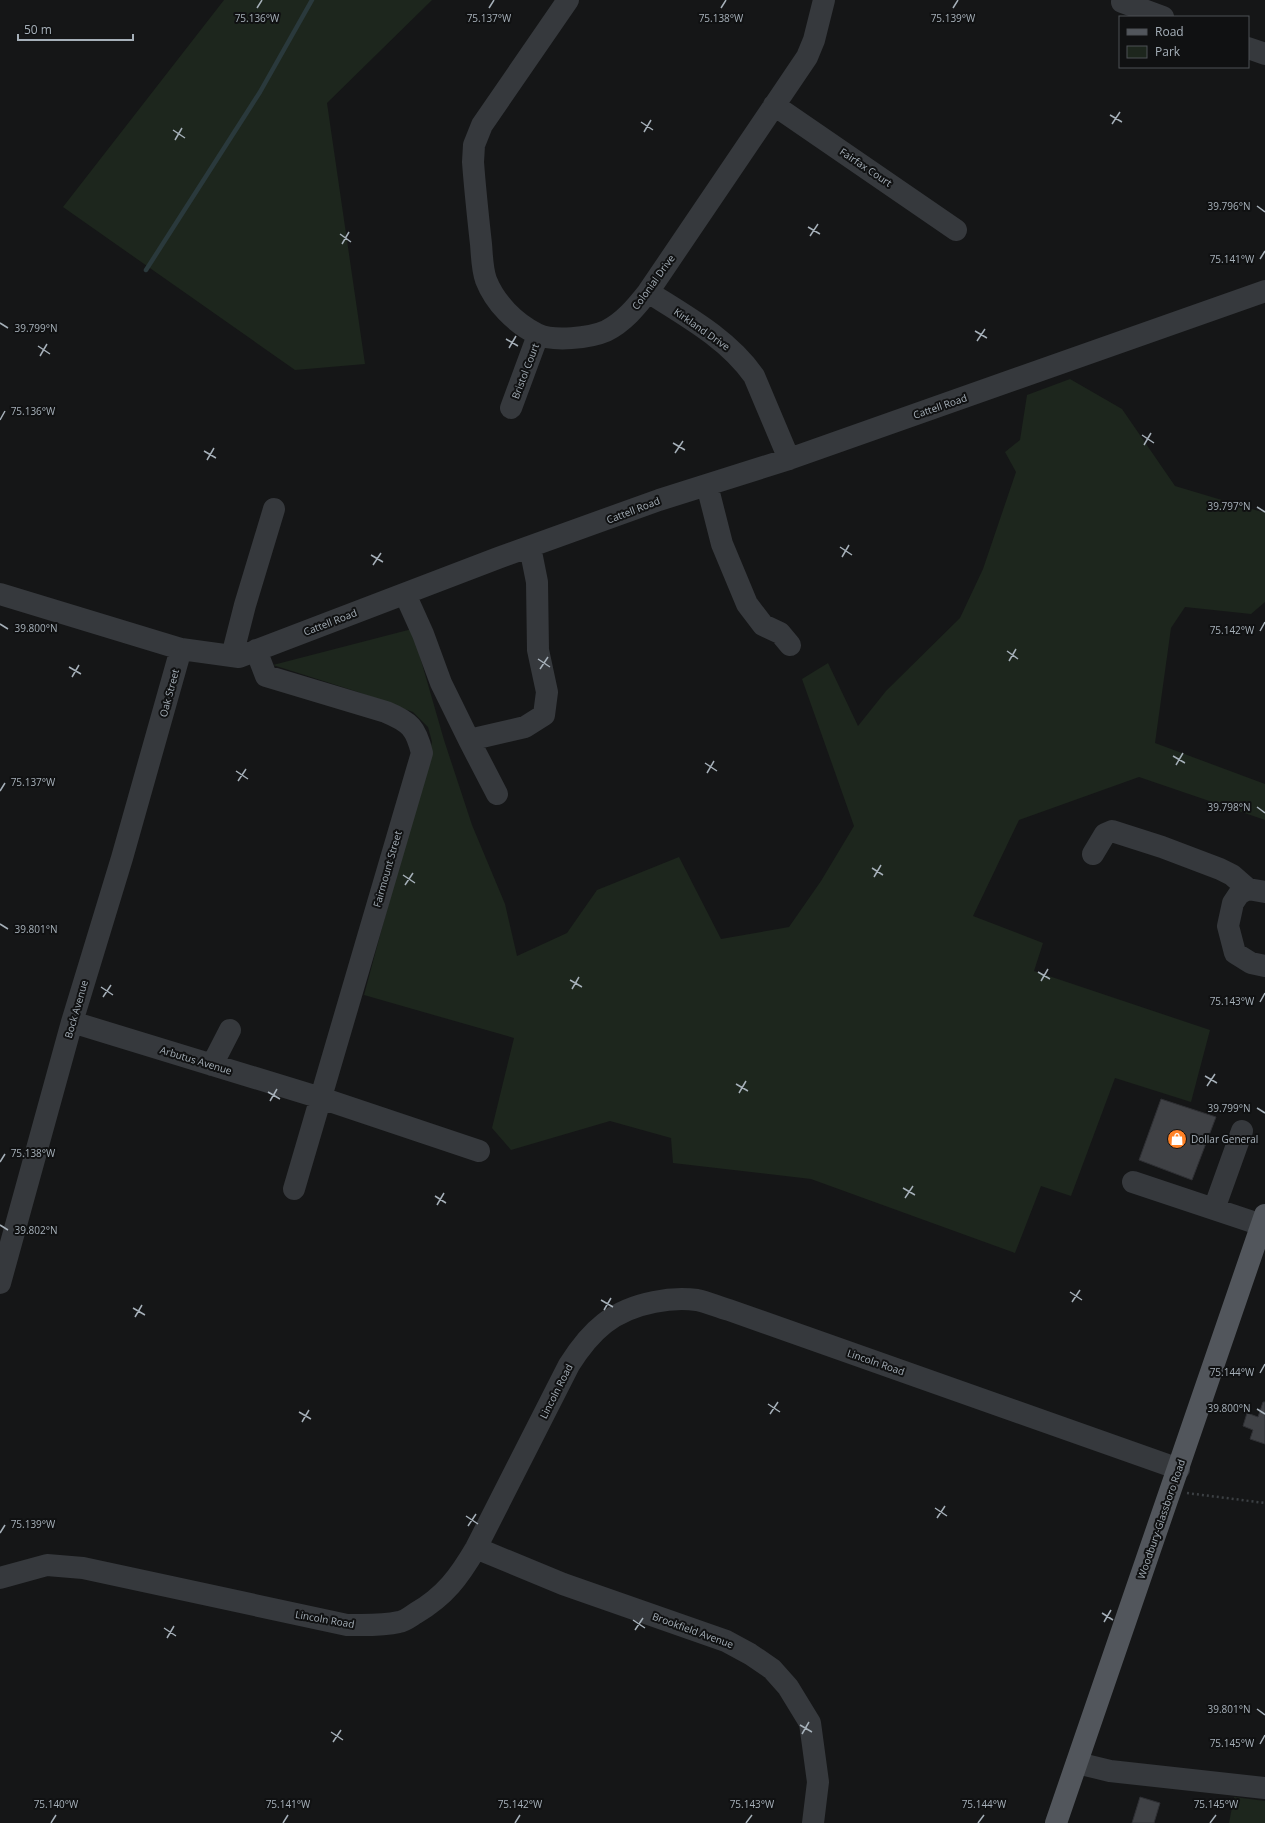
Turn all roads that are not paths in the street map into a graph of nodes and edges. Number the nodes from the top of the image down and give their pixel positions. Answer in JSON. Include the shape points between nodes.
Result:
{"nodes":[{"id":1,"x":568,"y":0,"type":"edge"},
{"id":2,"x":824,"y":0,"type":"edge"},
{"id":3,"x":1123,"y":1,"type":"edge"},
{"id":4,"x":1160,"y":16,"type":"edge"},
{"id":5,"x":1249,"y":48,"type":"edge"},
{"id":6,"x":1265,"y":54,"type":"edge"},
{"id":7,"x":774,"y":105,"type":"junction"},
{"id":8,"x":956,"y":230,"type":"dead end"},
{"id":9,"x":1265,"y":291,"type":"edge"},
{"id":10,"x":648,"y":292,"type":"junction"},
{"id":11,"x":538,"y":335,"type":"junction"},
{"id":12,"x":511,"y":408,"type":"dead end"},
{"id":13,"x":789,"y":459,"type":"junction"},
{"id":14,"x":707,"y":485,"type":"junction"},
{"id":15,"x":274,"y":509,"type":"dead end"},
{"id":16,"x":530,"y":547,"type":"junction"},
{"id":17,"x":0,"y":594,"type":"edge"},
{"id":18,"x":405,"y":594,"type":"junction"},
{"id":19,"x":790,"y":645,"type":"dead end"},
{"id":20,"x":181,"y":649,"type":"junction"},
{"id":21,"x":256,"y":650,"type":"junction"},
{"id":22,"x":232,"y":656,"type":"junction"},
{"id":23,"x":157,"y":737,"type":"joint"},
{"id":24,"x":469,"y":740,"type":"junction"},
{"id":25,"x":497,"y":794,"type":"dead end"},
{"id":26,"x":1093,"y":854,"type":"dead end"},
{"id":27,"x":1257,"y":890,"type":"edge"},
{"id":28,"x":1265,"y":966,"type":"edge"},
{"id":29,"x":72,"y":1022,"type":"junction"},
{"id":30,"x":230,"y":1030,"type":"dead end"},
{"id":31,"x":212,"y":1065,"type":"junction"},
{"id":32,"x":321,"y":1098,"type":"junction"},
{"id":33,"x":1242,"y":1131,"type":"dead end"},
{"id":34,"x":479,"y":1151,"type":"dead end"},
{"id":35,"x":1133,"y":1182,"type":"dead end"},
{"id":36,"x":294,"y":1189,"type":"dead end"},
{"id":37,"x":1214,"y":1209,"type":"junction"},
{"id":38,"x":1263,"y":1220,"type":"edge"},
{"id":39,"x":0,"y":1283,"type":"edge"},
{"id":40,"x":1179,"y":1469,"type":"junction"},
{"id":41,"x":476,"y":1548,"type":"junction"},
{"id":42,"x":0,"y":1578,"type":"edge"},
{"id":43,"x":1076,"y":1763,"type":"junction"},
{"id":44,"x":1265,"y":1788,"type":"edge"},
{"id":45,"x":813,"y":1823,"type":"edge"},
{"id":46,"x":1056,"y":1823,"type":"edge"}],
"edges":[{"from":1,"to":11,"type":"street","name":"Colonial Drive","via":[[482,125],[474,145],[476,196],[486,279],[500,304],[514,319]]},
{"from":2,"to":7,"type":"street","name":"Colonial Drive","via":[[807,57]]},
{"from":3,"to":4,"type":"street"},
{"from":5,"to":6,"type":"street"},
{"from":7,"to":8,"type":"street","name":"Fairfax Court"},
{"from":7,"to":10,"type":"street","name":"Colonial Drive"},
{"from":9,"to":13,"type":"street","name":"Cattell Road"},
{"from":10,"to":11,"type":"street","name":"Colonial Drive","via":[[636,308],[606,331],[569,339]]},
{"from":10,"to":13,"type":"street","name":"Kirkland Drive","via":[[730,348],[746,364],[754,376]]},
{"from":11,"to":12,"type":"street","name":"Bristol Court"},
{"from":13,"to":14,"type":"street","name":"Cattell Road"},
{"from":14,"to":16,"type":"street","name":"Cattell Road"},
{"from":14,"to":19,"type":"street","via":[[722,544],[747,604],[763,625],[780,633]]},
{"from":15,"to":22,"type":"street","via":[[244,605]]},
{"from":16,"to":18,"type":"street","name":"Cattell Road"},
{"from":16,"to":24,"type":"street","via":[[538,582],[538,650],[547,692],[544,715],[525,727]]},
{"from":17,"to":20,"type":"street","name":"Cattell Road"},
{"from":18,"to":21,"type":"street","name":"Cattell Road"},
{"from":18,"to":24,"type":"street","via":[[441,683]]},
{"from":20,"to":22,"type":"street","name":"Cattell Road"},
{"from":20,"to":23,"type":"street","name":"Oak Street"},
{"from":21,"to":22,"type":"street","name":"Cattell Road","via":[[238,657]]},
{"from":21,"to":32,"type":"street","name":"Fairmount Street","via":[[266,676],[405,720],[418,736],[422,753]]},
{"from":23,"to":29,"type":"street","name":"Bock Avenue"},
{"from":24,"to":25,"type":"street"},
{"from":26,"to":27,"type":"street","via":[[1105,834],[1112,831],[1220,869]]},
{"from":27,"to":28,"type":"street","via":[[1239,894],[1228,926],[1235,953],[1251,963]]},
{"from":29,"to":31,"type":"street","name":"Arbutus Avenue"},
{"from":29,"to":39,"type":"street","name":"Bock Avenue"},
{"from":30,"to":31,"type":"street"},
{"from":31,"to":32,"type":"street","name":"Arbutus Avenue"},
{"from":32,"to":34,"type":"street","name":"Arbutus Avenue"},
{"from":32,"to":36,"type":"street","name":"Fairmount Street"},
{"from":33,"to":37,"type":"street"},
{"from":35,"to":37,"type":"street"},
{"from":37,"to":38,"type":"street"},
{"from":38,"to":40,"type":"main road","name":"Woodbury-Glassboro Road"},
{"from":40,"to":41,"type":"street","name":"Lincoln Road","via":[[729,1310],[696,1300],[671,1299],[639,1305],[612,1316],[579,1349]]},
{"from":40,"to":43,"type":"main road","name":"Woodbury-Glassboro Road"},
{"from":41,"to":42,"type":"street","name":"Lincoln Road","via":[[462,1572],[445,1592],[425,1608],[401,1622],[375,1626],[347,1625],[83,1568],[47,1565]]},
{"from":41,"to":45,"type":"street","name":"Brookfield Avenue","via":[[563,1584],[726,1641],[772,1669],[788,1687],[810,1722],[818,1782]]},
{"from":43,"to":44,"type":"street","via":[[1110,1771]]},
{"from":43,"to":46,"type":"main road","name":"Woodbury-Glassboro Road"}]}
